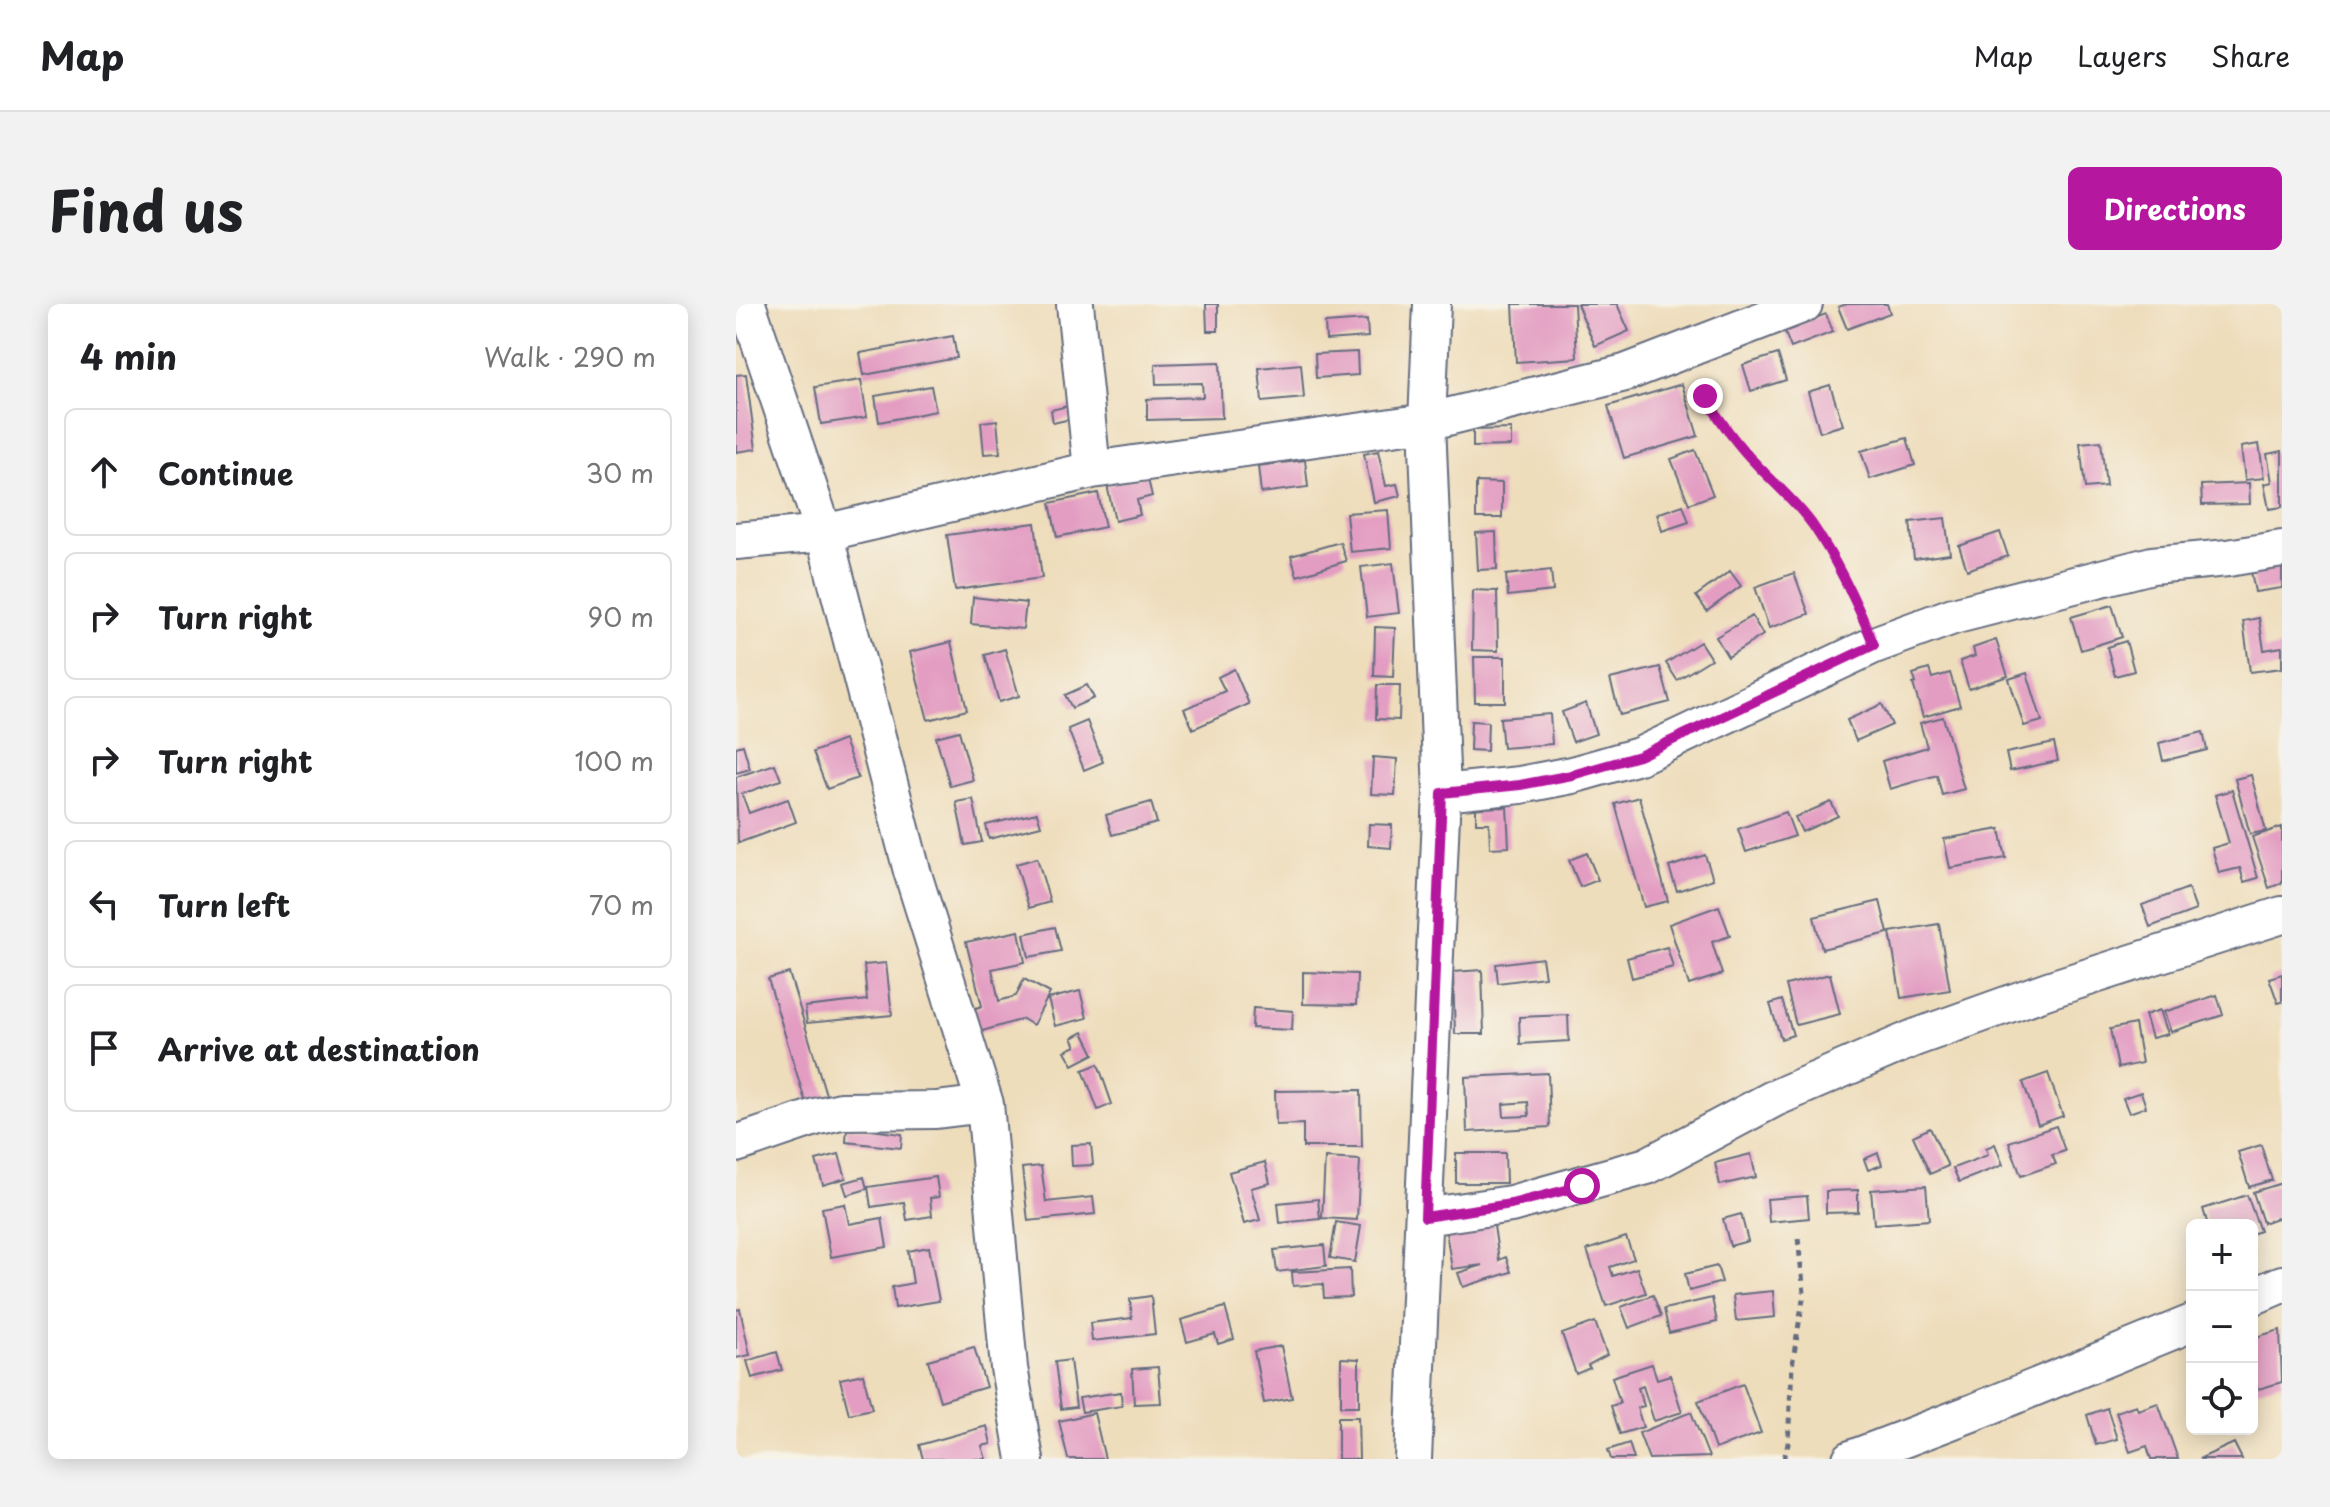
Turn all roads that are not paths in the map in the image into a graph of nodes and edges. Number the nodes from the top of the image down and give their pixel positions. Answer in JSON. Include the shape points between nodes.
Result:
{"nodes":[{"id":1,"x":747,"y":304,"type":"edge"},
{"id":2,"x":1075,"y":304,"type":"edge"},
{"id":3,"x":1432,"y":304,"type":"edge"},
{"id":4,"x":1804,"y":304,"type":"edge"},
{"id":5,"x":1427,"y":422,"type":"junction"},
{"id":6,"x":1092,"y":470,"type":"junction"},
{"id":7,"x":824,"y":533,"type":"junction"},
{"id":8,"x":736,"y":541,"type":"edge"},
{"id":9,"x":2282,"y":549,"type":"edge"},
{"id":10,"x":1442,"y":793,"type":"junction"},
{"id":11,"x":2282,"y":915,"type":"edge"},
{"id":12,"x":985,"y":1104,"type":"junction"},
{"id":13,"x":736,"y":1144,"type":"edge"},
{"id":14,"x":1425,"y":1217,"type":"junction"},
{"id":15,"x":2282,"y":1284,"type":"edge"},
{"id":16,"x":2258,"y":1294,"type":"edge"},
{"id":17,"x":2186,"y":1325,"type":"edge"},
{"id":18,"x":1025,"y":1459,"type":"edge"},
{"id":19,"x":1413,"y":1459,"type":"edge"},
{"id":20,"x":1851,"y":1459,"type":"edge"}],
"edges":[{"from":1,"to":7,"type":"street"},
{"from":2,"to":6,"type":"street"},
{"from":3,"to":5,"type":"street"},
{"from":4,"to":5,"type":"street","via":[[1625,373]]},
{"from":5,"to":6,"type":"street"},
{"from":5,"to":10,"type":"street"},
{"from":6,"to":7,"type":"street"},
{"from":7,"to":8,"type":"street"},
{"from":7,"to":12,"type":"street","via":[[912,871]]},
{"from":9,"to":10,"type":"street","via":[[2152,565],[1953,616],[1874,645],[1639,756],[1520,785]]},
{"from":10,"to":14,"type":"street"},
{"from":11,"to":14,"type":"street","via":[[1914,1038],[1773,1099],[1647,1166],[1511,1204]]},
{"from":12,"to":13,"type":"street","via":[[841,1111]]},
{"from":12,"to":18,"type":"street","via":[[1009,1368]]},
{"from":14,"to":19,"type":"street"},
{"from":15,"to":16,"type":"street"},
{"from":17,"to":20,"type":"street"}]}
